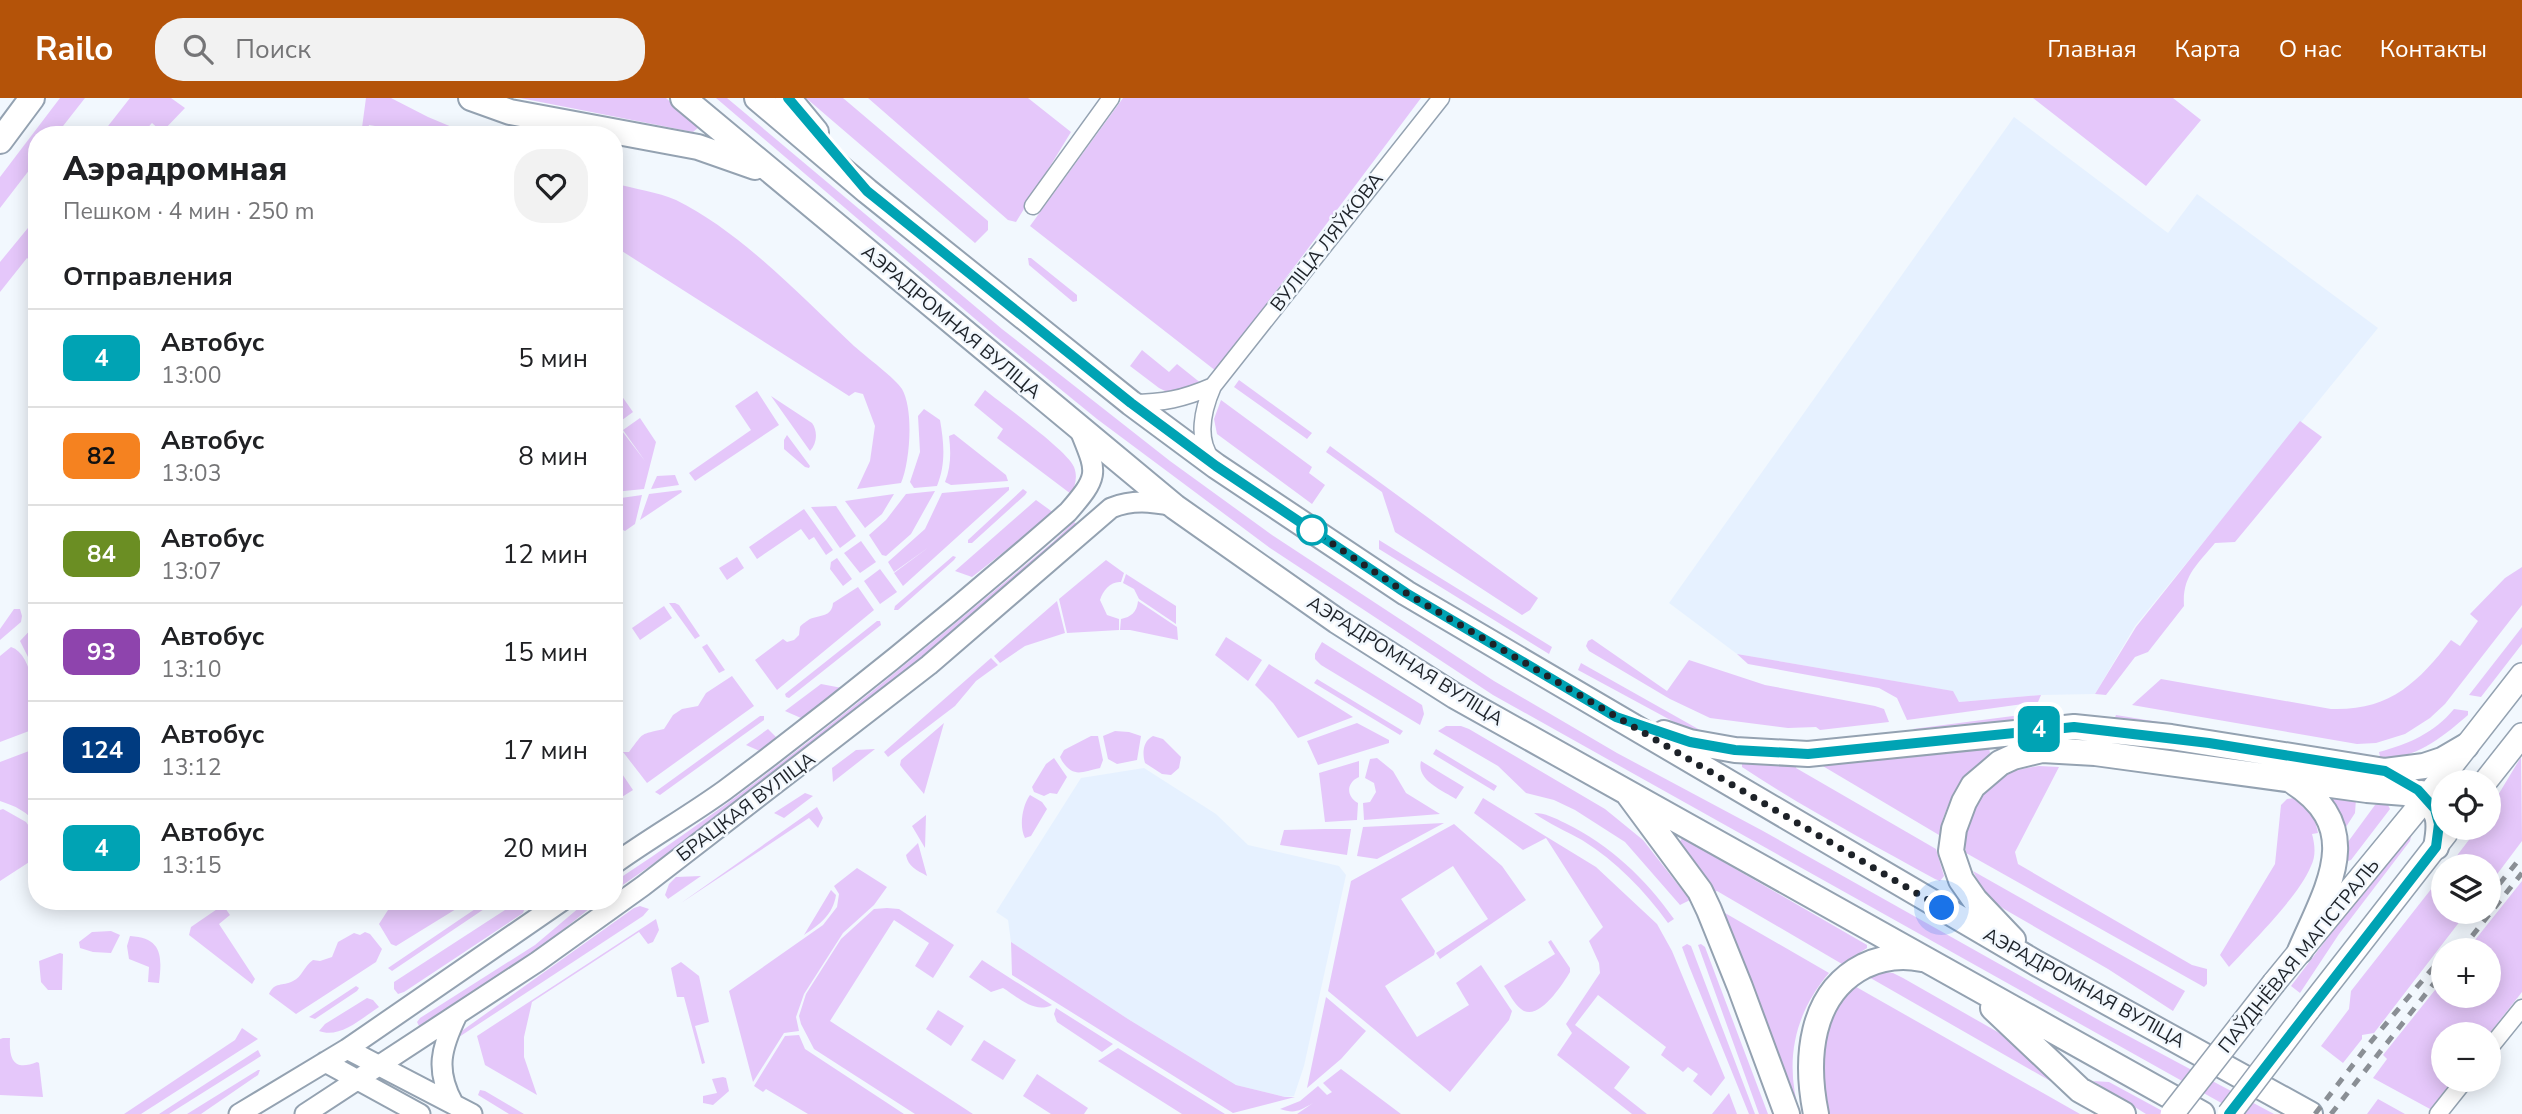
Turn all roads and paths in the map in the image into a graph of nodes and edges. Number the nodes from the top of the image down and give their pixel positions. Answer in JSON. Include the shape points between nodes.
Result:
{"nodes":[{"id":1,"x":32,"y":98,"type":"edge"},
{"id":2,"x":471,"y":98,"type":"edge"},
{"id":3,"x":682,"y":98,"type":"edge"},
{"id":4,"x":757,"y":98,"type":"edge"},
{"id":5,"x":788,"y":98,"type":"edge"},
{"id":6,"x":1111,"y":98,"type":"edge"},
{"id":7,"x":1441,"y":98,"type":"edge"},
{"id":8,"x":585,"y":126,"type":"edge"},
{"id":9,"x":623,"y":133,"type":"edge"},
{"id":10,"x":0,"y":141,"type":"edge"},
{"id":11,"x":768,"y":171,"type":"junction"},
{"id":12,"x":867,"y":191,"type":"junction"},
{"id":13,"x":1033,"y":206,"type":"dead end"},
{"id":14,"x":1213,"y":386,"type":"junction"},
{"id":15,"x":1131,"y":403,"type":"junction"},
{"id":16,"x":1079,"y":428,"type":"junction"},
{"id":17,"x":1216,"y":466,"type":"junction"},
{"id":18,"x":1175,"y":507,"type":"junction"},
{"id":19,"x":2522,"y":675,"type":"edge"},
{"id":20,"x":1616,"y":717,"type":"junction"},
{"id":21,"x":2522,"y":734,"type":"edge"},
{"id":22,"x":2466,"y":746,"type":"junction"},
{"id":23,"x":2452,"y":770,"type":"edge"},
{"id":24,"x":2494,"y":770,"type":"edge"},
{"id":25,"x":2385,"y":771,"type":"junction"},
{"id":26,"x":2288,"y":779,"type":"junction"},
{"id":27,"x":1624,"y":789,"type":"junction"},
{"id":28,"x":2431,"y":797,"type":"edge"},
{"id":29,"x":2431,"y":799,"type":"edge"},
{"id":30,"x":2431,"y":804,"type":"edge"},
{"id":31,"x":2441,"y":840,"type":"edge"},
{"id":32,"x":623,"y":858,"type":"edge"},
{"id":33,"x":623,"y":900,"type":"edge"},
{"id":34,"x":549,"y":910,"type":"edge"},
{"id":35,"x":609,"y":910,"type":"edge"},
{"id":36,"x":2300,"y":951,"type":"junction"},
{"id":37,"x":1933,"y":962,"type":"junction"},
{"id":38,"x":2036,"y":963,"type":"junction"},
{"id":39,"x":1964,"y":981,"type":"junction"},
{"id":40,"x":2522,"y":1007,"type":"edge"},
{"id":41,"x":458,"y":1015,"type":"junction"},
{"id":42,"x":2501,"y":1034,"type":"edge"},
{"id":43,"x":347,"y":1049,"type":"junction"},
{"id":44,"x":325,"y":1062,"type":"junction"},
{"id":45,"x":380,"y":1064,"type":"junction"},
{"id":46,"x":359,"y":1078,"type":"junction"},
{"id":47,"x":2455,"y":1092,"type":"edge"},
{"id":48,"x":453,"y":1103,"type":"junction"},
{"id":49,"x":239,"y":1114,"type":"edge"},
{"id":50,"x":305,"y":1114,"type":"edge"},
{"id":51,"x":420,"y":1114,"type":"edge"},
{"id":52,"x":472,"y":1114,"type":"edge"},
{"id":53,"x":1787,"y":1114,"type":"edge"},
{"id":54,"x":1816,"y":1114,"type":"edge"},
{"id":55,"x":2123,"y":1114,"type":"edge"},
{"id":56,"x":2172,"y":1114,"type":"edge"},
{"id":57,"x":2202,"y":1114,"type":"edge"},
{"id":58,"x":2229,"y":1114,"type":"edge"},
{"id":59,"x":2309,"y":1114,"type":"edge"},
{"id":60,"x":2438,"y":1114,"type":"edge"}],
"edges":[{"from":1,"to":10,"type":"main road"},
{"from":2,"to":8,"type":"main road","via":[[510,112]]},
{"from":3,"to":11,"type":"main road","name":"АЭРАДРОМНАЯ ВУЛІЦА"},
{"from":4,"to":12,"type":"main road","name":"АЭРАДРОМНАЯ ВУЛІЦА"},
{"from":5,"to":12,"type":"main road"},
{"from":6,"to":13,"type":"street"},
{"from":7,"to":14,"type":"street","name":"ВУЛІЦА ЛЯЎКОВА"},
{"from":9,"to":11,"type":"main road","via":[[698,147]]},
{"from":11,"to":16,"type":"main road","name":"АЭРАДРОМНАЯ ВУЛІЦА"},
{"from":12,"to":15,"type":"main road","name":"АЭРАДРОМНАЯ ВУЛІЦА"},
{"from":14,"to":15,"type":"street","name":"ВУЛІЦА ЛЯЎКОВА","via":[[1181,399]]},
{"from":14,"to":17,"type":"street","name":"ВУЛІЦА ЛЯЎКОВА","via":[[1203,417],[1203,435],[1206,453]]},
{"from":15,"to":17,"type":"main road","name":"АЭРАДРОМНАЯ ВУЛІЦА"},
{"from":16,"to":18,"type":"main road","name":"АЭРАДРОМНАЯ ВУЛІЦА"},
{"from":16,"to":32,"type":"street","name":"БРАЦКАЯ ВУЛІЦА","via":[[1093,463],[1093,476],[1068,512],[798,733],[723,791]]},
{"from":17,"to":20,"type":"main road","name":"АЭРАДРОМНАЯ ВУЛІЦА","via":[[1406,593]]},
{"from":18,"to":27,"type":"main road","name":"АЭРАДРОМНАЯ ВУЛІЦА","via":[[1422,675]]},
{"from":18,"to":33,"type":"street","name":"БРАЦКАЯ ВУЛІЦА","via":[[1144,500],[1111,508],[929,665]]},
{"from":19,"to":22,"type":"main road","name":"ПАЎДНЁВАЯ МАГІСТРАЛЬ"},
{"from":20,"to":25,"type":"main road","via":[[1690,742],[1735,750],[1824,753],[2074,727],[2171,737]]},
{"from":20,"to":38,"type":"main road","name":"АЭРАДРОМНАЯ ВУЛІЦА"},
{"from":21,"to":24,"type":"main road"},
{"from":22,"to":23,"type":"main road","name":"ПАЎДНЁВАЯ МАГІСТРАЛЬ"},
{"from":22,"to":25,"type":"main road","via":[[2424,766]]},
{"from":25,"to":28,"type":"main road"},
{"from":26,"to":29,"type":"main road"},
{"from":26,"to":36,"type":"main road","via":[[2320,802],[2335,840],[2334,868]]},
{"from":26,"to":38,"type":"main road","via":[[2042,750],[2000,763],[1973,786],[1964,802],[1951,851],[1961,880],[1975,900]]},
{"from":27,"to":37,"type":"main road","name":"АЭРАДРОМНАЯ ВУЛІЦА"},
{"from":27,"to":53,"type":"main road","via":[[1700,891]]},
{"from":30,"to":36,"type":"main road","name":"ПАЎДНЁВАЯ МАГІСТРАЛЬ"},
{"from":31,"to":58,"type":"main road","name":"ПАЎДНЁВАЯ МАГІСТРАЛЬ","bridge":true},
{"from":34,"to":43,"type":"street"},
{"from":35,"to":41,"type":"street","name":"БРАЦКАЯ ВУЛІЦА"},
{"from":36,"to":56,"type":"main road","name":"ПАЎДНЁВАЯ МАГІСТРАЛЬ","bridge":true},
{"from":37,"to":39,"type":"main road","name":"АЭРАДРОМНАЯ ВУЛІЦА"},
{"from":37,"to":54,"type":"main road","via":[[1913,957],[1877,960],[1847,975],[1834,988],[1824,1006],[1810,1066]]},
{"from":38,"to":59,"type":"main road","name":"АЭРАДРОМНАЯ ВУЛІЦА"},
{"from":39,"to":55,"type":"main road","via":[[2081,1090]]},
{"from":39,"to":57,"type":"main road","name":"АЭРАДРОМНАЯ ВУЛІЦА"},
{"from":40,"to":42,"type":"street"},
{"from":41,"to":45,"type":"street","name":"БРАЦКАЯ ВУЛІЦА"},
{"from":41,"to":48,"type":"street","via":[[442,1062],[445,1089]]},
{"from":43,"to":44,"type":"street"},
{"from":43,"to":45,"type":"street"},
{"from":44,"to":46,"type":"street"},
{"from":44,"to":49,"type":"street"},
{"from":45,"to":46,"type":"street","name":"БРАЦКАЯ ВУЛІЦА"},
{"from":45,"to":48,"type":"street"},
{"from":46,"to":50,"type":"street","name":"БРАЦКАЯ ВУЛІЦА"},
{"from":46,"to":51,"type":"street"},
{"from":47,"to":60,"type":"street"},
{"from":48,"to":52,"type":"street"}]}
